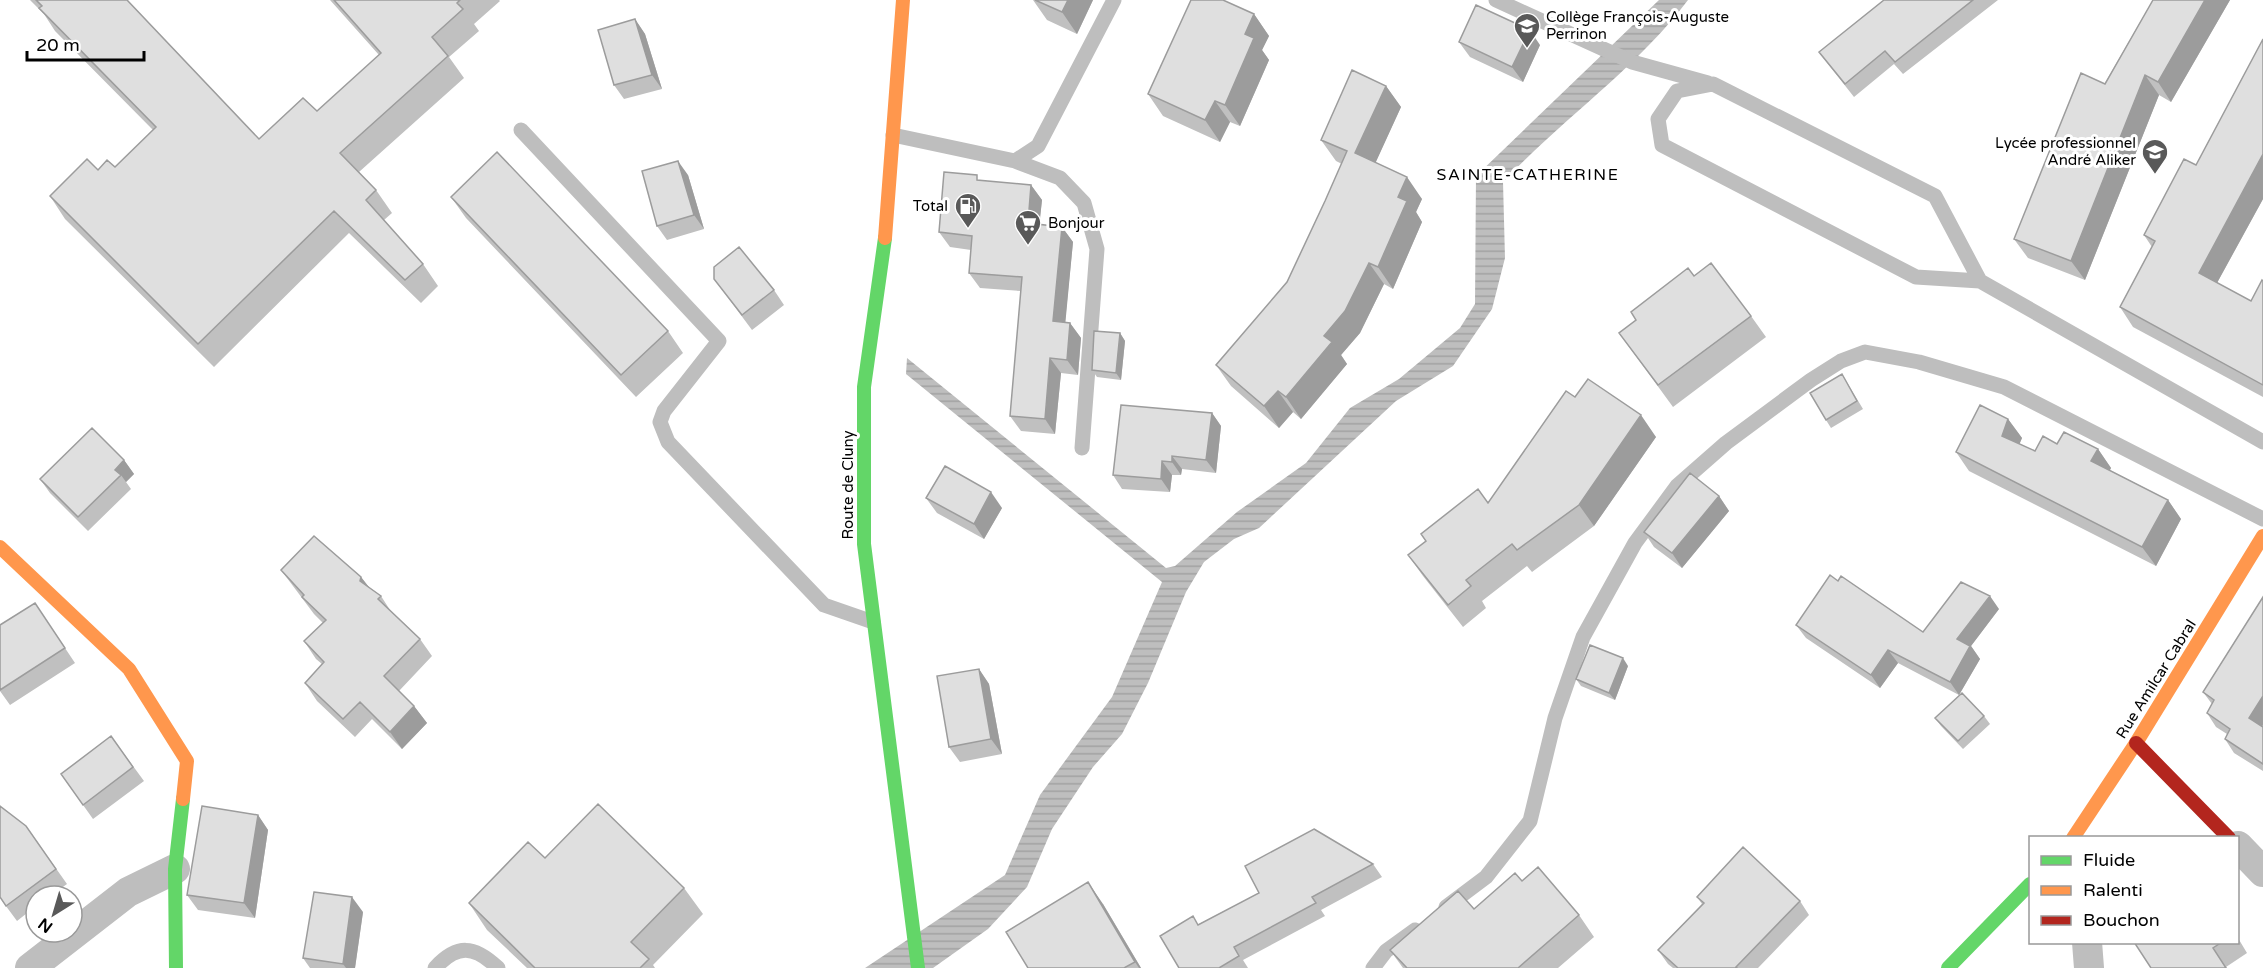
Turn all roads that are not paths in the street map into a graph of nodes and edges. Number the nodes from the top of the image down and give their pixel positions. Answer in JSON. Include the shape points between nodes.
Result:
{"nodes":[{"id":1,"x":903,"y":0,"type":"edge"},
{"id":2,"x":1114,"y":0,"type":"edge"},
{"id":3,"x":1496,"y":0,"type":"edge"},
{"id":4,"x":1713,"y":84,"type":"junction"},
{"id":5,"x":521,"y":130,"type":"dead end"},
{"id":6,"x":893,"y":135,"type":"junction"},
{"id":7,"x":1015,"y":160,"type":"junction"},
{"id":8,"x":1980,"y":281,"type":"junction"},
{"id":9,"x":2263,"y":442,"type":"edge"},
{"id":10,"x":1082,"y":447,"type":"dead end"},
{"id":11,"x":2263,"y":519,"type":"edge"},
{"id":12,"x":2263,"y":536,"type":"edge"},
{"id":13,"x":0,"y":547,"type":"edge"},
{"id":14,"x":873,"y":622,"type":"junction"},
{"id":15,"x":2136,"y":744,"type":"junction"},
{"id":16,"x":2075,"y":836,"type":"edge"},
{"id":17,"x":2228,"y":836,"type":"edge"},
{"id":18,"x":2239,"y":847,"type":"edge"},
{"id":19,"x":175,"y":869,"type":"junction"},
{"id":20,"x":2263,"y":872,"type":"edge"},
{"id":21,"x":2029,"y":886,"type":"edge"},
{"id":22,"x":2087,"y":944,"type":"edge"},
{"id":23,"x":30,"y":968,"type":"edge"},
{"id":24,"x":176,"y":968,"type":"edge"},
{"id":25,"x":435,"y":968,"type":"edge"},
{"id":26,"x":498,"y":968,"type":"edge"},
{"id":27,"x":918,"y":968,"type":"edge"},
{"id":28,"x":1373,"y":968,"type":"edge"},
{"id":29,"x":1948,"y":968,"type":"edge"},
{"id":30,"x":2090,"y":968,"type":"edge"}],
"edges":[{"from":1,"to":6,"type":"street","name":"Route de Cluny"},
{"from":2,"to":7,"type":"lane","via":[[1038,146]]},
{"from":3,"to":4,"type":"lane","via":[[1632,62]]},
{"from":4,"to":8,"type":"lane","via":[[1935,196]]},
{"from":4,"to":8,"type":"lane","via":[[1677,91],[1658,119],[1662,145],[1916,277]]},
{"from":5,"to":14,"type":"lane","via":[[719,341],[664,411],[660,422],[668,442],[824,605]]},
{"from":6,"to":7,"type":"lane"},
{"from":6,"to":14,"type":"street","name":"Route de Cluny","via":[[885,243],[864,387],[864,544]]},
{"from":7,"to":10,"type":"lane","via":[[1060,178],[1084,203],[1096,249]]},
{"from":8,"to":9,"type":"lane"},
{"from":11,"to":28,"type":"lane","via":[[2004,387],[1919,362],[1865,352],[1842,361],[1726,442],[1677,486],[1635,543],[1583,637],[1555,718],[1530,821],[1486,877],[1386,951]]},
{"from":12,"to":15,"type":"street","name":"Rue Amilcar Cabral"},
{"from":13,"to":19,"type":"street","via":[[129,669],[186,761]]},
{"from":14,"to":27,"type":"street","name":"Route de Cluny"},
{"from":15,"to":16,"type":"street","name":"Rue Amilcar Cabral"},
{"from":15,"to":17,"type":"street"},
{"from":18,"to":20,"type":"street"},
{"from":19,"to":23,"type":"street","via":[[128,892]]},
{"from":19,"to":24,"type":"street"},
{"from":21,"to":29,"type":"street"},
{"from":22,"to":30,"type":"street"},
{"from":25,"to":26,"type":"lane","via":[[448,954],[468,950]]}]}
